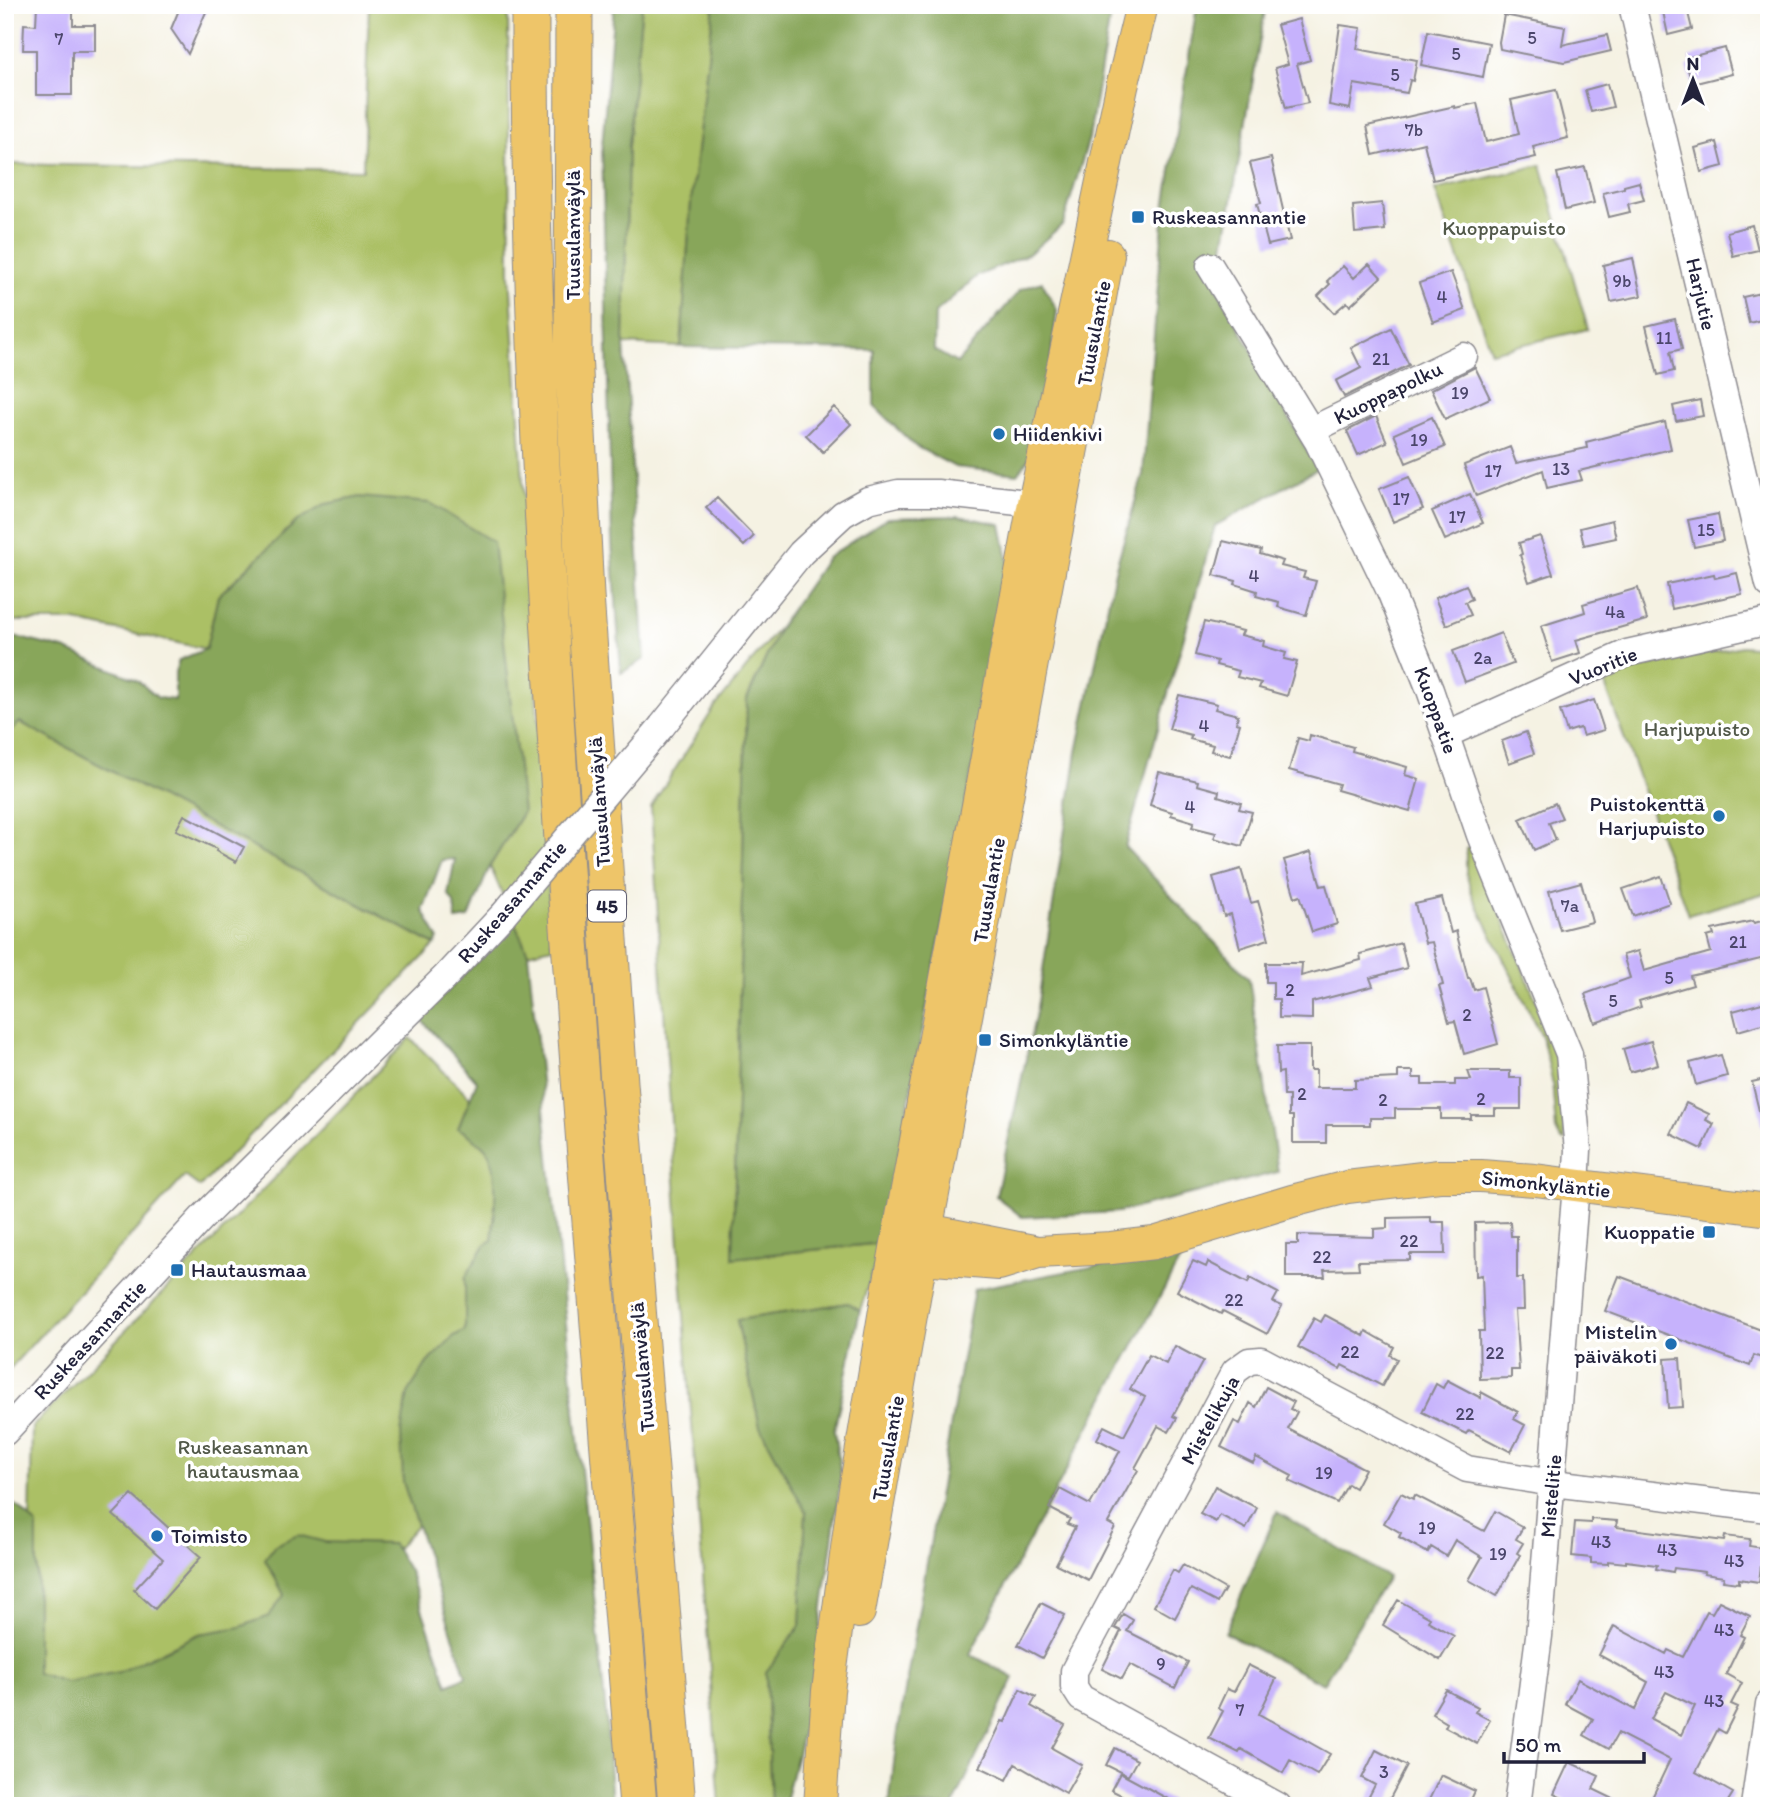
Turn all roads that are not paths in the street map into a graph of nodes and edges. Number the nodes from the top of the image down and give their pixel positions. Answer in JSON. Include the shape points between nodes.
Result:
{"nodes":[{"id":1,"x":530,"y":5,"type":"edge"},
{"id":2,"x":576,"y":5,"type":"edge"},
{"id":3,"x":1144,"y":5,"type":"edge"},
{"id":4,"x":1632,"y":5,"type":"edge"},
{"id":5,"x":1210,"y":265,"type":"dead end"},
{"id":6,"x":1464,"y":356,"type":"dead end"},
{"id":7,"x":1312,"y":430,"type":"junction"},
{"id":8,"x":1048,"y":505,"type":"junction"},
{"id":9,"x":1769,"y":583,"type":"edge"},
{"id":10,"x":1769,"y":621,"type":"edge"},
{"id":11,"x":1445,"y":735,"type":"junction"},
{"id":12,"x":1576,"y":1185,"type":"junction"},
{"id":13,"x":1769,"y":1210,"type":"edge"},
{"id":14,"x":915,"y":1242,"type":"junction"},
{"id":15,"x":5,"y":1432,"type":"edge"},
{"id":16,"x":1553,"y":1483,"type":"junction"},
{"id":17,"x":1769,"y":1509,"type":"edge"},
{"id":18,"x":1769,"y":1704,"type":"edge"},
{"id":19,"x":638,"y":1806,"type":"edge"},
{"id":20,"x":677,"y":1806,"type":"edge"},
{"id":21,"x":820,"y":1806,"type":"edge"},
{"id":22,"x":1278,"y":1806,"type":"edge"},
{"id":23,"x":1517,"y":1806,"type":"edge"},
{"id":24,"x":1754,"y":1806,"type":"edge"}],
"edges":[{"from":1,"to":19,"type":"highway","name":"Tuusulanväylä","number":"45","via":[[546,596]]},
{"from":2,"to":20,"type":"highway","name":"Tuusulanväylä","number":"45","via":[[573,352],[584,595]]},
{"from":3,"to":8,"type":"main road","name":"Tuusulantie","via":[[1139,89]]},
{"from":4,"to":9,"type":"street","name":"Harjutie"},
{"from":5,"to":7,"type":"street","name":"Kuoppatie"},
{"from":6,"to":7,"type":"street","name":"Kuoppapolku"},
{"from":7,"to":11,"type":"street","name":"Kuoppatie","via":[[1390,591]]},
{"from":8,"to":14,"type":"main road","name":"Tuusulantie"},
{"from":8,"to":15,"type":"street","name":"Ruskeasannantie","bridge":true,"via":[[898,493],[868,500],[843,513],[801,553],[503,915],[201,1219]]},
{"from":10,"to":11,"type":"street","name":"Vuoritie","via":[[1628,653]]},
{"from":11,"to":12,"type":"street","name":"Kuoppatie","via":[[1480,835],[1569,1054],[1578,1150]]},
{"from":12,"to":13,"type":"main road","name":"Simonkyläntie"},
{"from":12,"to":14,"type":"main road","name":"Simonkyläntie","via":[[1481,1176],[1393,1180],[1292,1201],[1154,1242],[1038,1252],[999,1264]]},
{"from":12,"to":16,"type":"street","name":"Mistelitie"},
{"from":14,"to":21,"type":"main road","name":"Tuusulantie","via":[[845,1693]]},
{"from":16,"to":17,"type":"street","name":"Mistelikuja"},
{"from":16,"to":22,"type":"street","name":"Mistelikuja","via":[[1467,1469],[1261,1360],[1249,1361],[1235,1371],[1074,1671],[1074,1687],[1082,1698]]},
{"from":16,"to":23,"type":"street","name":"Mistelitie"},
{"from":18,"to":24,"type":"street"}]}
